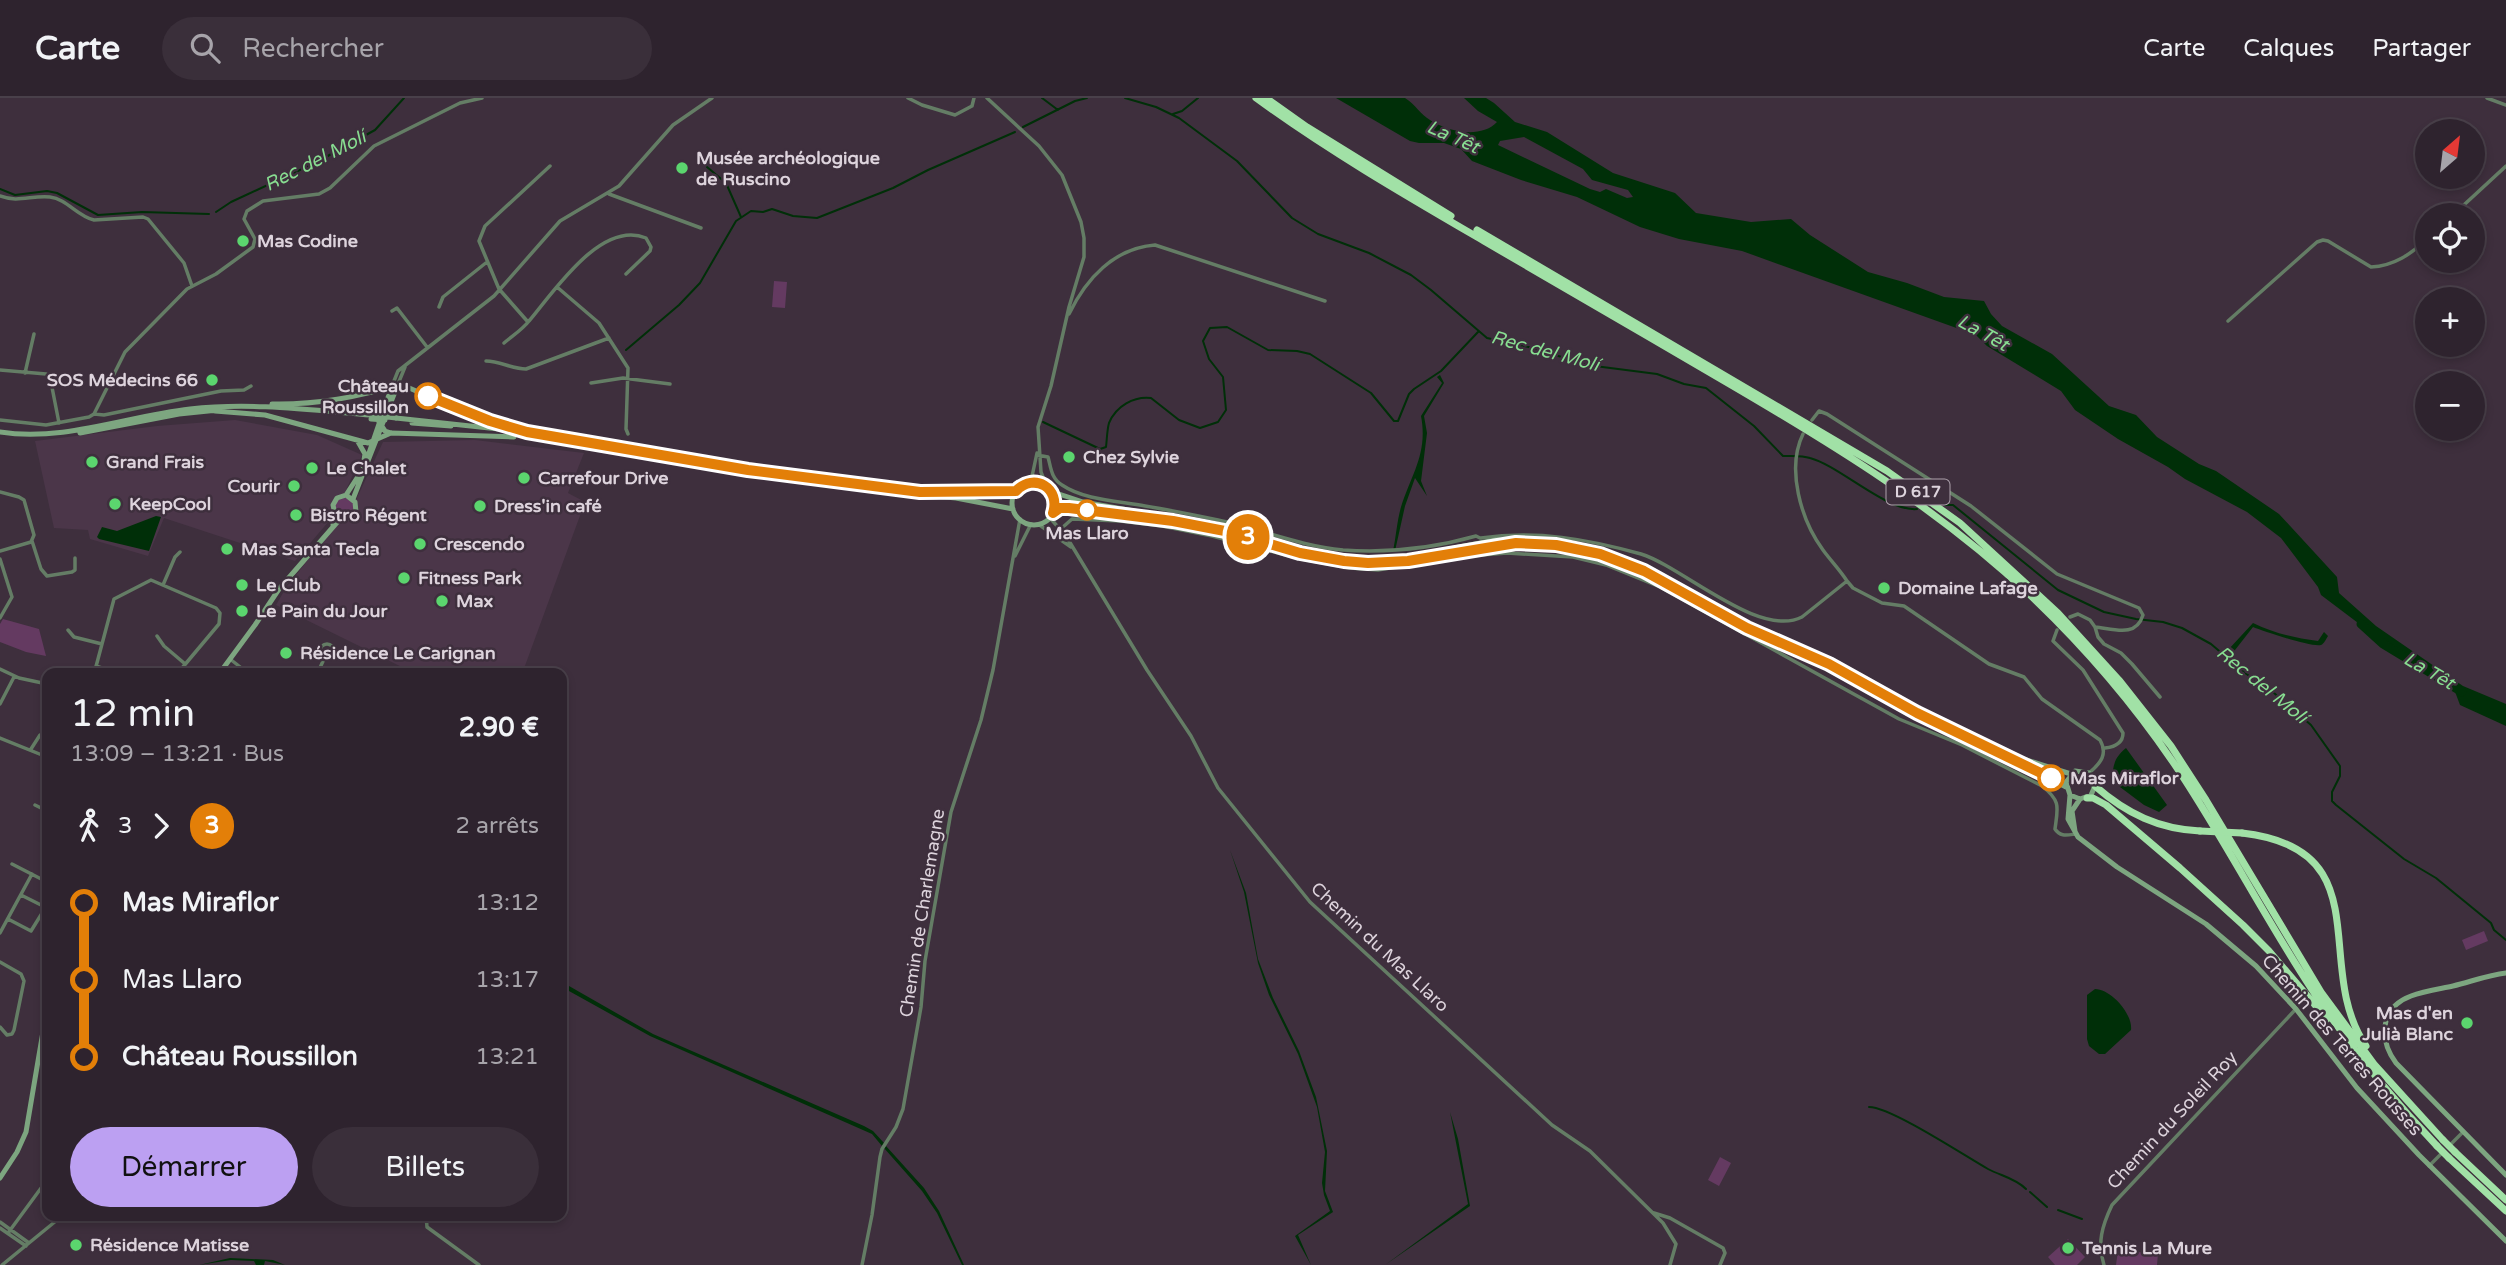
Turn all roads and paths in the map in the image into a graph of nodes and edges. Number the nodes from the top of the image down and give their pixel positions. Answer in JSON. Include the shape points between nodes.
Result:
{"nodes":[{"id":1,"x":482,"y":98,"type":"edge"},
{"id":2,"x":712,"y":98,"type":"edge"},
{"id":3,"x":908,"y":98,"type":"edge"},
{"id":4,"x":974,"y":98,"type":"edge"},
{"id":5,"x":987,"y":98,"type":"edge"},
{"id":6,"x":1256,"y":98,"type":"edge"},
{"id":7,"x":1266,"y":98,"type":"edge"},
{"id":8,"x":2487,"y":98,"type":"edge"},
{"id":9,"x":2506,"y":105,"type":"edge"},
{"id":10,"x":550,"y":166,"type":"dead end"},
{"id":11,"x":2506,"y":166,"type":"edge"},
{"id":12,"x":609,"y":194,"type":"junction"},
{"id":13,"x":0,"y":196,"type":"edge"},
{"id":14,"x":2466,"y":203,"type":"edge"},
{"id":15,"x":701,"y":228,"type":"dead end"},
{"id":16,"x":2415,"y":249,"type":"edge"},
{"id":17,"x":487,"y":262,"type":"junction"},
{"id":18,"x":626,"y":274,"type":"dead end"},
{"id":19,"x":192,"y":286,"type":"junction"},
{"id":20,"x":557,"y":286,"type":"junction"},
{"id":21,"x":499,"y":289,"type":"junction"},
{"id":22,"x":1325,"y":301,"type":"dead end"},
{"id":23,"x":439,"y":307,"type":"dead end"},
{"id":24,"x":392,"y":312,"type":"dead end"},
{"id":25,"x":1066,"y":319,"type":"junction"},
{"id":26,"x":2228,"y":321,"type":"dead end"},
{"id":27,"x":528,"y":322,"type":"junction"},
{"id":28,"x":34,"y":334,"type":"dead end"},
{"id":29,"x":609,"y":338,"type":"junction"},
{"id":30,"x":504,"y":343,"type":"dead end"},
{"id":31,"x":428,"y":347,"type":"junction"},
{"id":32,"x":486,"y":361,"type":"dead end"},
{"id":33,"x":0,"y":370,"type":"edge"},
{"id":34,"x":24,"y":373,"type":"junction"},
{"id":35,"x":629,"y":379,"type":"junction"},
{"id":36,"x":592,"y":383,"type":"dead end"},
{"id":37,"x":670,"y":384,"type":"dead end"},
{"id":38,"x":395,"y":385,"type":"junction"},
{"id":39,"x":251,"y":386,"type":"dead end"},
{"id":40,"x":385,"y":389,"type":"junction"},
{"id":41,"x":388,"y":397,"type":"junction"},
{"id":42,"x":390,"y":405,"type":"junction"},
{"id":43,"x":207,"y":409,"type":"junction"},
{"id":44,"x":94,"y":414,"type":"junction"},
{"id":45,"x":395,"y":419,"type":"junction"},
{"id":46,"x":1812,"y":420,"type":"dead end"},
{"id":47,"x":0,"y":421,"type":"edge"},
{"id":48,"x":59,"y":423,"type":"junction"},
{"id":49,"x":381,"y":425,"type":"junction"},
{"id":50,"x":527,"y":432,"type":"junction"},
{"id":51,"x":391,"y":433,"type":"junction"},
{"id":52,"x":0,"y":434,"type":"edge"},
{"id":53,"x":628,"y":434,"type":"dead end"},
{"id":54,"x":1803,"y":434,"type":"dead end"},
{"id":55,"x":358,"y":440,"type":"junction"},
{"id":56,"x":551,"y":440,"type":"junction"},
{"id":57,"x":375,"y":441,"type":"junction"},
{"id":58,"x":1038,"y":455,"type":"junction"},
{"id":59,"x":363,"y":467,"type":"junction"},
{"id":60,"x":1031,"y":481,"type":"junction"},
{"id":61,"x":1046,"y":485,"type":"junction"},
{"id":62,"x":1016,"y":491,"type":"junction"},
{"id":63,"x":0,"y":492,"type":"edge"},
{"id":64,"x":1053,"y":492,"type":"junction"},
{"id":65,"x":346,"y":495,"type":"junction"},
{"id":66,"x":353,"y":499,"type":"junction"},
{"id":67,"x":1013,"y":509,"type":"junction"},
{"id":68,"x":1052,"y":515,"type":"junction"},
{"id":69,"x":337,"y":516,"type":"junction"},
{"id":70,"x":1020,"y":519,"type":"junction"},
{"id":71,"x":1034,"y":524,"type":"junction"},
{"id":72,"x":1060,"y":530,"type":"junction"},
{"id":73,"x":1054,"y":535,"type":"junction"},
{"id":74,"x":1481,"y":540,"type":"junction"},
{"id":75,"x":32,"y":541,"type":"junction"},
{"id":76,"x":1074,"y":549,"type":"junction"},
{"id":77,"x":0,"y":551,"type":"edge"},
{"id":78,"x":180,"y":552,"type":"dead end"},
{"id":79,"x":75,"y":558,"type":"dead end"},
{"id":80,"x":0,"y":559,"type":"edge"},
{"id":81,"x":1013,"y":565,"type":"junction"},
{"id":82,"x":2,"y":572,"type":"edge"},
{"id":83,"x":1847,"y":581,"type":"junction"},
{"id":84,"x":163,"y":585,"type":"junction"},
{"id":85,"x":2070,"y":617,"type":"dead end"},
{"id":86,"x":0,"y":618,"type":"edge"},
{"id":87,"x":2095,"y":627,"type":"junction"},
{"id":88,"x":68,"y":630,"type":"dead end"},
{"id":89,"x":2057,"y":630,"type":"dead end"},
{"id":90,"x":157,"y":636,"type":"dead end"},
{"id":91,"x":102,"y":644,"type":"junction"},
{"id":92,"x":324,"y":657,"type":"junction"},
{"id":93,"x":230,"y":659,"type":"junction"},
{"id":94,"x":184,"y":663,"type":"junction"},
{"id":95,"x":96,"y":666,"type":"joint"},
{"id":96,"x":102,"y":668,"type":"edge"},
{"id":97,"x":181,"y":668,"type":"edge"},
{"id":98,"x":223,"y":668,"type":"edge"},
{"id":99,"x":241,"y":668,"type":"edge"},
{"id":100,"x":319,"y":668,"type":"edge"},
{"id":101,"x":0,"y":669,"type":"edge"},
{"id":102,"x":14,"y":677,"type":"junction"},
{"id":103,"x":42,"y":683,"type":"edge"},
{"id":104,"x":2160,"y":697,"type":"dead end"},
{"id":105,"x":0,"y":704,"type":"edge"},
{"id":106,"x":40,"y":735,"type":"dead end"},
{"id":107,"x":0,"y":738,"type":"edge"},
{"id":108,"x":2104,"y":748,"type":"junction"},
{"id":109,"x":31,"y":749,"type":"junction"},
{"id":110,"x":42,"y":754,"type":"edge"},
{"id":111,"x":2090,"y":773,"type":"junction"},
{"id":112,"x":2071,"y":774,"type":"junction"},
{"id":113,"x":2095,"y":786,"type":"junction"},
{"id":114,"x":2066,"y":787,"type":"junction"},
{"id":115,"x":2070,"y":795,"type":"junction"},
{"id":116,"x":2084,"y":799,"type":"junction"},
{"id":117,"x":35,"y":805,"type":"dead end"},
{"id":118,"x":42,"y":808,"type":"edge"},
{"id":119,"x":2076,"y":834,"type":"junction"},
{"id":120,"x":12,"y":864,"type":"dead end"},
{"id":121,"x":32,"y":874,"type":"junction"},
{"id":122,"x":42,"y":879,"type":"edge"},
{"id":123,"x":21,"y":895,"type":"junction"},
{"id":124,"x":42,"y":906,"type":"edge"},
{"id":125,"x":42,"y":913,"type":"edge"},
{"id":126,"x":8,"y":919,"type":"junction"},
{"id":127,"x":0,"y":933,"type":"edge"},
{"id":128,"x":0,"y":962,"type":"edge"},
{"id":129,"x":2506,"y":973,"type":"edge"},
{"id":130,"x":2296,"y":1009,"type":"junction"},
{"id":131,"x":0,"y":1027,"type":"edge"},
{"id":132,"x":42,"y":1038,"type":"edge"},
{"id":133,"x":2348,"y":1042,"type":"junction"},
{"id":134,"x":2390,"y":1082,"type":"junction"},
{"id":135,"x":2463,"y":1132,"type":"junction"},
{"id":136,"x":2440,"y":1143,"type":"junction"},
{"id":137,"x":2452,"y":1155,"type":"junction"},
{"id":138,"x":2429,"y":1166,"type":"junction"},
{"id":139,"x":2506,"y":1175,"type":"edge"},
{"id":140,"x":0,"y":1178,"type":"edge"},
{"id":141,"x":42,"y":1187,"type":"edge"},
{"id":142,"x":2506,"y":1200,"type":"edge"},
{"id":143,"x":2506,"y":1212,"type":"edge"},
{"id":144,"x":1652,"y":1213,"type":"junction"},
{"id":145,"x":56,"y":1221,"type":"edge"},
{"id":146,"x":426,"y":1221,"type":"edge"},
{"id":147,"x":0,"y":1227,"type":"edge"},
{"id":148,"x":9,"y":1232,"type":"junction"},
{"id":149,"x":2506,"y":1241,"type":"edge"},
{"id":150,"x":27,"y":1245,"type":"junction"},
{"id":151,"x":2,"y":1265,"type":"edge"},
{"id":152,"x":479,"y":1265,"type":"edge"},
{"id":153,"x":862,"y":1265,"type":"edge"},
{"id":154,"x":1670,"y":1265,"type":"edge"},
{"id":155,"x":1720,"y":1265,"type":"edge"},
{"id":156,"x":2104,"y":1265,"type":"edge"}],
"edges":[{"from":1,"to":19,"type":"street","via":[[460,103],[374,146],[319,194],[263,201],[247,211],[244,219],[255,239],[253,247]]},
{"from":2,"to":12,"type":"street","via":[[673,125]]},
{"from":3,"to":4,"type":"street","via":[[956,115],[972,106]]},
{"from":5,"to":25,"type":"street","via":[[1050,158],[1062,174],[1081,222],[1084,257]]},
{"from":6,"to":133,"type":"highway","number":"D 617","via":[[1392,187],[1848,455],[1985,554],[2070,635],[2160,744]]},
{"from":7,"to":134,"type":"highway","number":"D 617","via":[[1448,214],[1859,452],[1960,523],[2058,613],[2171,746],[2321,992]]},
{"from":8,"to":9,"type":"street"},
{"from":10,"to":17,"type":"street","via":[[485,226],[479,241]]},
{"from":11,"to":14,"type":"street"},
{"from":12,"to":15,"type":"street"},
{"from":12,"to":21,"type":"street","via":[[561,221]]},
{"from":13,"to":19,"type":"street","via":[[61,200],[94,220],[148,219],[184,263]]},
{"from":16,"to":26,"type":"street","via":[[2406,257],[2371,267],[2328,241],[2317,242]]},
{"from":17,"to":21,"type":"street"},
{"from":17,"to":23,"type":"street","via":[[443,297]]},
{"from":18,"to":20,"type":"street","via":[[650,251],[646,239],[628,234],[616,237]]},
{"from":19,"to":44,"type":"street","via":[[125,352]]},
{"from":20,"to":27,"type":"street"},
{"from":20,"to":29,"type":"street","via":[[593,316]]},
{"from":21,"to":27,"type":"street"},
{"from":21,"to":31,"type":"street"},
{"from":22,"to":25,"type":"street","via":[[1155,245],[1116,258],[1091,276]]},
{"from":24,"to":31,"type":"street","via":[[397,308]]},
{"from":25,"to":58,"type":"street","via":[[1038,427]]},
{"from":27,"to":30,"type":"street"},
{"from":28,"to":34,"type":"street"},
{"from":29,"to":32,"type":"street","via":[[526,369]]},
{"from":29,"to":35,"type":"street"},
{"from":31,"to":38,"type":"street","via":[[403,368]]},
{"from":33,"to":34,"type":"street"},
{"from":34,"to":48,"type":"street","via":[[50,377]]},
{"from":35,"to":36,"type":"street"},
{"from":35,"to":37,"type":"street"},
{"from":35,"to":53,"type":"street"},
{"from":38,"to":40,"type":"main road"},
{"from":38,"to":41,"type":"main road"},
{"from":38,"to":42,"type":"main road"},
{"from":38,"to":50,"type":"main road"},
{"from":39,"to":44,"type":"street"},
{"from":40,"to":41,"type":"main road"},
{"from":40,"to":43,"type":"main road","via":[[302,403]]},
{"from":41,"to":42,"type":"main road"},
{"from":41,"to":49,"type":"main road"},
{"from":42,"to":49,"type":"main road"},
{"from":43,"to":45,"type":"main road","bridge":true,"via":[[240,406]]},
{"from":43,"to":52,"type":"main road","via":[[48,438]]},
{"from":43,"to":55,"type":"main road","via":[[265,415]]},
{"from":44,"to":48,"type":"street"},
{"from":45,"to":50,"type":"main road"},
{"from":45,"to":56,"type":"main road"},
{"from":46,"to":87,"type":"street","via":[[1819,411],[1827,414],[1971,506],[2049,569],[2139,608],[2143,617],[2135,629]]},
{"from":47,"to":48,"type":"street"},
{"from":49,"to":51,"type":"main road"},
{"from":49,"to":57,"type":"main road"},
{"from":50,"to":62,"type":"main road","via":[[848,484],[920,492]]},
{"from":51,"to":56,"type":"main road"},
{"from":51,"to":57,"type":"main road"},
{"from":54,"to":83,"type":"street","via":[[1795,463],[1803,510],[1823,550]]},
{"from":55,"to":57,"type":"main road"},
{"from":55,"to":59,"type":"main road","via":[[365,454]]},
{"from":56,"to":67,"type":"main road","via":[[749,474]]},
{"from":57,"to":59,"type":"main road"},
{"from":57,"to":66,"type":"main road"},
{"from":58,"to":60,"type":"street"},
{"from":58,"to":61,"type":"street"},
{"from":58,"to":74,"type":"street","via":[[1048,457],[1051,472],[1061,485],[1093,497],[1341,550],[1439,545],[1476,536]]},
{"from":59,"to":65,"type":"main road"},
{"from":60,"to":61,"type":"main road"},
{"from":60,"to":62,"type":"main road"},
{"from":61,"to":64,"type":"main road"},
{"from":62,"to":67,"type":"main road"},
{"from":63,"to":75,"type":"street","via":[[24,500]]},
{"from":64,"to":68,"type":"main road"},
{"from":64,"to":74,"type":"main road","via":[[1344,557],[1407,557]]},
{"from":65,"to":66,"type":"main road"},
{"from":65,"to":69,"type":"main road","via":[[335,500],[332,507]]},
{"from":66,"to":69,"type":"main road","via":[[355,514],[347,519]]},
{"from":67,"to":70,"type":"main road"},
{"from":68,"to":71,"type":"main road"},
{"from":68,"to":72,"type":"street","name":"Chemin du Mas Llaro"},
{"from":68,"to":114,"type":"main road","via":[[1069,508],[1153,517],[1230,532],[1300,553],[1368,563],[1516,543],[1600,554],[1644,571],[1768,639],[1846,672]]},
{"from":69,"to":93,"type":"main road"},
{"from":70,"to":71,"type":"main road"},
{"from":70,"to":81,"type":"street","name":"Chemin de Charlemagne"},
{"from":71,"to":73,"type":"street"},
{"from":71,"to":81,"type":"street","name":"Chemin de Charlemagne","via":[[1018,547]]},
{"from":72,"to":73,"type":"street"},
{"from":72,"to":76,"type":"street","name":"Chemin du Mas Llaro"},
{"from":72,"to":119,"type":"street","via":[[1072,519],[1120,521],[1378,570],[1507,552],[1590,559],[1660,587],[1899,719],[2042,786],[2057,802],[2055,829],[2064,836]]},
{"from":73,"to":76,"type":"street"},
{"from":74,"to":83,"type":"street","via":[[1529,533],[1643,555],[1745,611],[1781,621],[1801,617]]},
{"from":74,"to":112,"type":"main road","via":[[1581,545],[1626,559],[1770,636],[1847,669],[1944,723],[2017,757]]},
{"from":75,"to":77,"type":"street"},
{"from":75,"to":79,"type":"street","via":[[47,576],[72,572]]},
{"from":76,"to":144,"type":"street","name":"Chemin du Mas Llaro","via":[[1191,736],[1218,788],[1310,902],[1552,1125],[1590,1151]]},
{"from":78,"to":84,"type":"street"},
{"from":80,"to":82,"type":"street"},
{"from":81,"to":153,"type":"street","name":"Chemin de Charlemagne","via":[[981,720],[951,812],[903,1109],[882,1149]]},
{"from":82,"to":86,"type":"street","via":[[12,597]]},
{"from":83,"to":108,"type":"street","via":[[1882,603],[1904,607],[1989,664],[2024,677],[2042,699],[2100,740]]},
{"from":84,"to":91,"type":"street","via":[[148,580],[114,599]]},
{"from":84,"to":94,"type":"street","via":[[220,612],[219,624]]},
{"from":85,"to":87,"type":"street","via":[[2084,615]]},
{"from":87,"to":104,"type":"street","via":[[2104,644],[2121,653]]},
{"from":88,"to":91,"type":"street","via":[[74,637]]},
{"from":89,"to":108,"type":"street","via":[[2053,641],[2083,670],[2123,733],[2119,744]]},
{"from":90,"to":94,"type":"street"},
{"from":91,"to":95,"type":"street"},
{"from":92,"to":92,"type":"street","via":[[334,653],[330,644],[321,648]]},
{"from":92,"to":100,"type":"street"},
{"from":93,"to":98,"type":"main road"},
{"from":93,"to":99,"type":"street"},
{"from":94,"to":97,"type":"street"},
{"from":95,"to":96,"type":"street"},
{"from":101,"to":102,"type":"street"},
{"from":102,"to":103,"type":"street"},
{"from":102,"to":105,"type":"street"},
{"from":106,"to":109,"type":"street"},
{"from":107,"to":109,"type":"street"},
{"from":108,"to":111,"type":"street","via":[[2103,757]]},
{"from":109,"to":110,"type":"street"},
{"from":111,"to":112,"type":"main road","via":[[2080,770]]},
{"from":111,"to":113,"type":"main road"},
{"from":112,"to":114,"type":"main road"},
{"from":113,"to":116,"type":"main road"},
{"from":113,"to":134,"type":"highway","bridge":true,"via":[[2154,823],[2179,830],[2270,837],[2304,852],[2331,892],[2338,917],[2344,986],[2353,1016],[2362,1040]]},
{"from":114,"to":115,"type":"main road"},
{"from":115,"to":116,"type":"main road"},
{"from":115,"to":119,"type":"main road","via":[[2068,819]]},
{"from":116,"to":119,"type":"main road","via":[[2072,811]]},
{"from":116,"to":133,"type":"highway","via":[[2106,806],[2214,898],[2269,951]]},
{"from":117,"to":118,"type":"street"},
{"from":119,"to":130,"type":"main road","name":"Chemin des Terres Rousses","via":[[2228,941]]},
{"from":120,"to":121,"type":"street"},
{"from":121,"to":122,"type":"street"},
{"from":121,"to":123,"type":"street"},
{"from":123,"to":124,"type":"street"},
{"from":123,"to":126,"type":"street"},
{"from":125,"to":126,"type":"street","via":[[31,930]]},
{"from":126,"to":127,"type":"street"},
{"from":128,"to":131,"type":"street","via":[[24,981],[12,1034]]},
{"from":129,"to":135,"type":"main road","via":[[2410,997],[2392,1010],[2384,1027],[2386,1047],[2396,1063]]},
{"from":130,"to":138,"type":"main road","name":"Chemin des Terres Rousses","via":[[2357,1088]]},
{"from":130,"to":156,"type":"street","name":"Chemin du Soleil Roy","via":[[2112,1206],[2099,1244]]},
{"from":132,"to":140,"type":"main road","via":[[26,1132]]},
{"from":133,"to":136,"type":"highway","number":"D 617","via":[[2395,1100]]},
{"from":134,"to":136,"type":"highway","number":"D 617"},
{"from":135,"to":138,"type":"street"},
{"from":135,"to":139,"type":"main road"},
{"from":136,"to":137,"type":"highway","number":"D 617","bridge":true},
{"from":137,"to":142,"type":"highway","number":"D 617"},
{"from":137,"to":143,"type":"highway","number":"D 617"},
{"from":138,"to":149,"type":"main road","name":"Chemin des Terres Rousses"},
{"from":141,"to":148,"type":"street"},
{"from":144,"to":154,"type":"street","name":"Chemin du Mas Llaro","via":[[1676,1244]]},
{"from":144,"to":155,"type":"street","name":"Chemin du Mas Llaro","via":[[1723,1248]]},
{"from":145,"to":150,"type":"street"},
{"from":146,"to":152,"type":"street","via":[[427,1227]]},
{"from":147,"to":148,"type":"street"},
{"from":148,"to":150,"type":"street"},
{"from":150,"to":151,"type":"street"}]}
